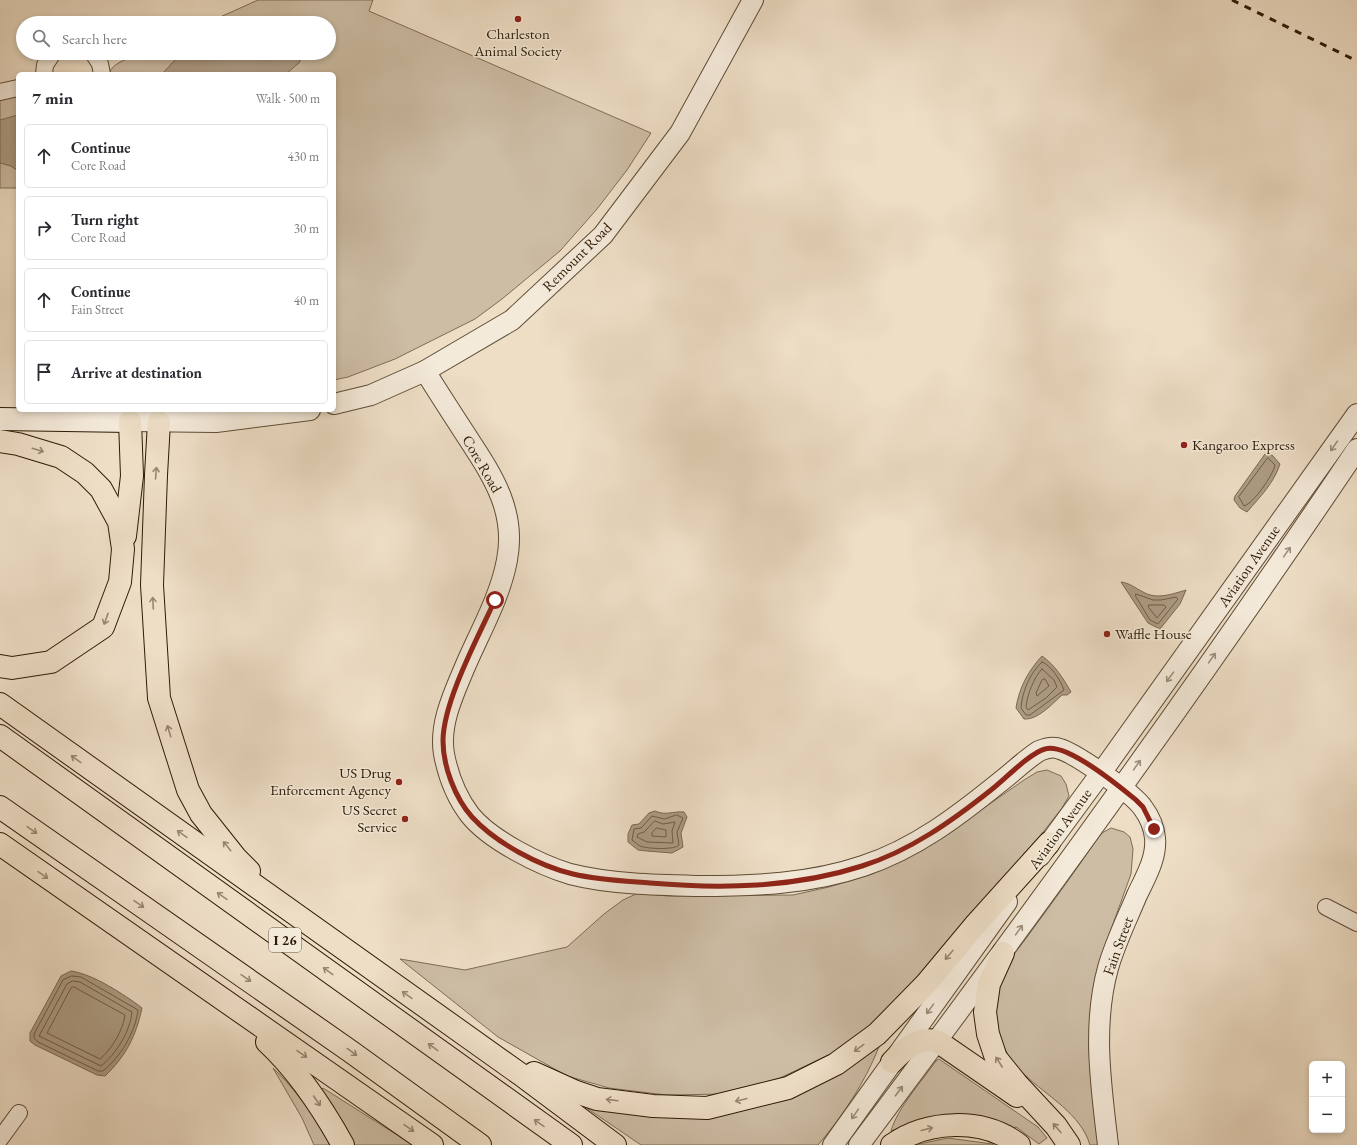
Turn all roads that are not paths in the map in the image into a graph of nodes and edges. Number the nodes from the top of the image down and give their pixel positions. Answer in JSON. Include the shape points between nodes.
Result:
{"nodes":[{"id":1,"x":753,"y":0,"type":"edge"},
{"id":2,"x":48,"y":60,"type":"edge"},
{"id":3,"x":97,"y":60,"type":"edge"},
{"id":4,"x":44,"y":72,"type":"edge"},
{"id":5,"x":102,"y":72,"type":"edge"},
{"id":6,"x":16,"y":88,"type":"edge"},
{"id":7,"x":0,"y":92,"type":"edge"},
{"id":8,"x":425,"y":371,"type":"junction"},
{"id":9,"x":336,"y":404,"type":"edge"},
{"id":10,"x":294,"y":412,"type":"edge"},
{"id":11,"x":1357,"y":414,"type":"edge"},
{"id":12,"x":130,"y":416,"type":"edge"},
{"id":13,"x":160,"y":416,"type":"edge"},
{"id":14,"x":0,"y":419,"type":"edge"},
{"id":15,"x":0,"y":441,"type":"edge"},
{"id":16,"x":1357,"y":449,"type":"edge"},
{"id":17,"x":123,"y":549,"type":"junction"},
{"id":18,"x":0,"y":666,"type":"edge"},
{"id":19,"x":0,"y":704,"type":"edge"},
{"id":20,"x":0,"y":736,"type":"edge"},
{"id":21,"x":1101,"y":773,"type":"junction"},
{"id":22,"x":1121,"y":788,"type":"junction"},
{"id":23,"x":0,"y":807,"type":"edge"},
{"id":24,"x":1049,"y":842,"type":"junction"},
{"id":25,"x":0,"y":844,"type":"edge"},
{"id":26,"x":1326,"y":908,"type":"dead end"},
{"id":27,"x":1357,"y":923,"type":"edge"},
{"id":28,"x":339,"y":946,"type":"junction"},
{"id":29,"x":1003,"y":953,"type":"junction"},
{"id":30,"x":166,"y":960,"type":"junction"},
{"id":31,"x":439,"y":1018,"type":"junction"},
{"id":32,"x":937,"y":1041,"type":"junction"},
{"id":33,"x":892,"y":1062,"type":"junction"},
{"id":34,"x":1043,"y":1112,"type":"junction"},
{"id":35,"x":19,"y":1113,"type":"dead end"},
{"id":36,"x":0,"y":1139,"type":"edge"},
{"id":37,"x":343,"y":1145,"type":"edge"},
{"id":38,"x":432,"y":1145,"type":"edge"},
{"id":39,"x":480,"y":1145,"type":"edge"},
{"id":40,"x":571,"y":1145,"type":"edge"},
{"id":41,"x":615,"y":1145,"type":"edge"},
{"id":42,"x":833,"y":1145,"type":"edge"},
{"id":43,"x":859,"y":1145,"type":"edge"},
{"id":44,"x":892,"y":1145,"type":"edge"},
{"id":45,"x":1019,"y":1145,"type":"edge"},
{"id":46,"x":1070,"y":1145,"type":"edge"},
{"id":47,"x":1108,"y":1145,"type":"edge"}],
"edges":[{"from":1,"to":8,"type":"street","name":"Remount Road","via":[[680,134],[603,235],[512,320]]},
{"from":2,"to":4,"type":"street"},
{"from":3,"to":5,"type":"street"},
{"from":6,"to":7,"type":"street"},
{"from":8,"to":9,"type":"street","name":"Remount Road","via":[[371,395]]},
{"from":8,"to":21,"type":"street","name":"Core Road","via":[[494,477],[506,512],[509,543],[507,560],[495,600],[448,711],[443,739],[452,784],[471,816],[511,848],[570,874],[601,880],[681,885],[778,884],[807,880],[864,866],[907,847],[941,827],[994,788],[1030,757],[1046,748],[1053,747],[1071,753]]},
{"from":10,"to":13,"type":"street","via":[[216,422]]},
{"from":11,"to":21,"type":"street","name":"Aviation Avenue","one_way":true},
{"from":12,"to":13,"type":"street"},
{"from":12,"to":14,"type":"main road"},
{"from":12,"to":17,"type":"highway","via":[[132,476]]},
{"from":28,"to":13,"type":"highway","one_way":true,"via":[[236,858],[201,814],[182,773],[158,690],[152,585]]},
{"from":15,"to":17,"type":"highway","one_way":true,"via":[[62,457],[85,473],[102,489],[119,522]]},
{"from":22,"to":16,"type":"street","name":"Aviation Avenue","one_way":true},
{"from":17,"to":18,"type":"highway","one_way":true,"via":[[120,582],[103,627],[51,662],[12,668]]},
{"from":28,"to":19,"type":"highway","one_way":true},
{"from":40,"to":20,"type":"highway","number":"I 26","one_way":true},
{"from":21,"to":22,"type":"street","name":"Fain Street"},
{"from":21,"to":24,"type":"street","name":"Aviation Avenue"},
{"from":29,"to":22,"type":"street","name":"Aviation Avenue","one_way":true},
{"from":22,"to":47,"type":"street","name":"Fain Street","via":[[1143,807],[1154,829],[1155,840],[1150,867],[1117,940],[1103,992],[1099,1054]]},
{"from":23,"to":39,"type":"highway","one_way":true,"via":[[350,1051]]},
{"from":24,"to":31,"type":"highway","one_way":true,"via":[[926,984],[877,1034],[836,1064],[788,1088],[707,1108],[653,1106],[597,1098],[549,1081]]},
{"from":24,"to":33,"type":"street","name":"Aviation Avenue","one_way":true},
{"from":25,"to":30,"type":"highway","one_way":true},
{"from":26,"to":27,"type":"street"},
{"from":31,"to":28,"type":"highway","one_way":true},
{"from":29,"to":32,"type":"street","name":"Aviation Avenue"},
{"from":34,"to":29,"type":"highway","one_way":true,"via":[[996,1058],[988,1034],[988,991]]},
{"from":30,"to":37,"type":"highway","one_way":true,"via":[[275,1049],[315,1098]]},
{"from":30,"to":38,"type":"highway","one_way":true},
{"from":31,"to":41,"type":"highway"},
{"from":32,"to":33,"type":"highway","via":[[919,1041],[901,1052]]},
{"from":32,"to":34,"type":"highway"},
{"from":43,"to":32,"type":"street","name":"Aviation Avenue","one_way":true},
{"from":33,"to":42,"type":"street","name":"Aviation Avenue","one_way":true},
{"from":46,"to":34,"type":"highway","one_way":true},
{"from":35,"to":36,"type":"street"},
{"from":44,"to":45,"type":"highway","one_way":true,"via":[[925,1129],[953,1125],[991,1131]]}]}
